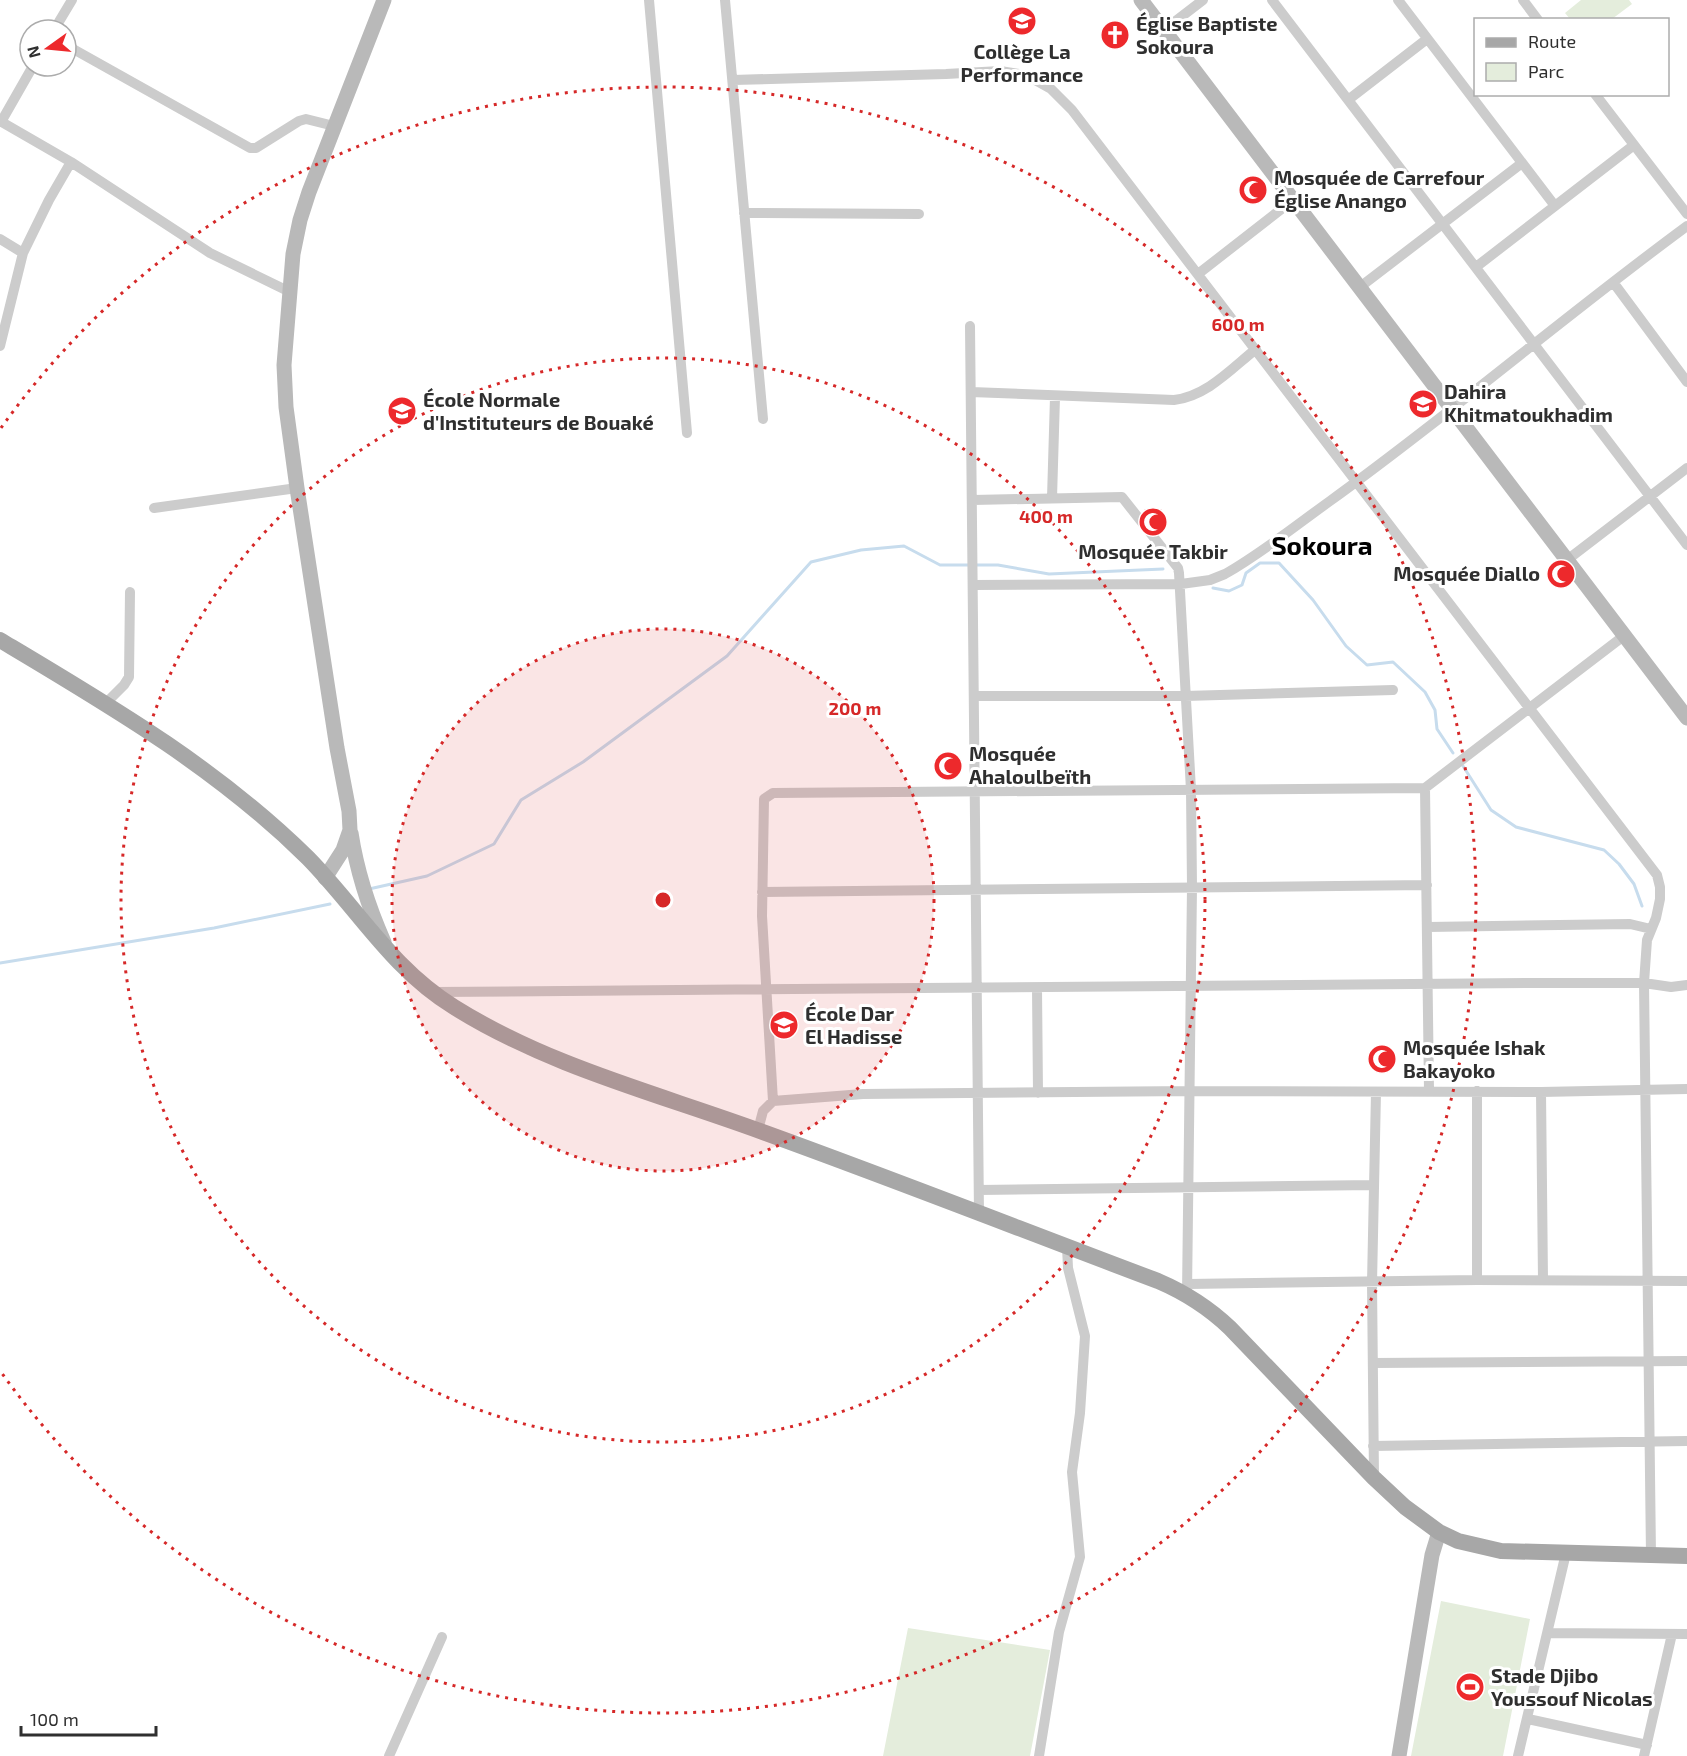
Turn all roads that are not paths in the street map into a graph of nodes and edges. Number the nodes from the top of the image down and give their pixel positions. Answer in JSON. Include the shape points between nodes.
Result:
{"nodes":[{"id":1,"x":72,"y":0,"type":"edge"},
{"id":2,"x":384,"y":0,"type":"edge"},
{"id":3,"x":649,"y":0,"type":"edge"},
{"id":4,"x":725,"y":0,"type":"edge"},
{"id":5,"x":1141,"y":0,"type":"edge"},
{"id":6,"x":1203,"y":0,"type":"edge"},
{"id":7,"x":1272,"y":0,"type":"edge"},
{"id":8,"x":1398,"y":0,"type":"edge"},
{"id":9,"x":1523,"y":0,"type":"edge"},
{"id":10,"x":61,"y":18,"type":"edge"},
{"id":11,"x":1536,"y":18,"type":"edge"},
{"id":12,"x":1164,"y":30,"type":"junction"},
{"id":13,"x":1427,"y":39,"type":"junction"},
{"id":14,"x":78,"y":52,"type":"edge"},
{"id":15,"x":26,"y":78,"type":"edge"},
{"id":16,"x":733,"y":80,"type":"junction"},
{"id":17,"x":1474,"y":83,"type":"edge"},
{"id":18,"x":1466,"y":89,"type":"junction"},
{"id":19,"x":1597,"y":96,"type":"edge"},
{"id":20,"x":1348,"y":100,"type":"junction"},
{"id":21,"x":1,"y":121,"type":"edge"},
{"id":22,"x":334,"y":126,"type":"junction"},
{"id":23,"x":1634,"y":145,"type":"junction"},
{"id":24,"x":71,"y":162,"type":"junction"},
{"id":25,"x":1522,"y":163,"type":"junction"},
{"id":26,"x":1293,"y":200,"type":"junction"},
{"id":27,"x":1555,"y":206,"type":"junction"},
{"id":28,"x":744,"y":213,"type":"junction"},
{"id":29,"x":919,"y":214,"type":"dead end"},
{"id":30,"x":1687,"y":214,"type":"edge"},
{"id":31,"x":1443,"y":224,"type":"junction"},
{"id":32,"x":1687,"y":226,"type":"edge"},
{"id":33,"x":0,"y":239,"type":"edge"},
{"id":34,"x":24,"y":253,"type":"junction"},
{"id":35,"x":1476,"y":267,"type":"junction"},
{"id":36,"x":1198,"y":274,"type":"junction"},
{"id":37,"x":1613,"y":282,"type":"junction"},
{"id":38,"x":1360,"y":286,"type":"junction"},
{"id":39,"x":290,"y":292,"type":"junction"},
{"id":40,"x":970,"y":326,"type":"dead end"},
{"id":41,"x":1534,"y":344,"type":"junction"},
{"id":42,"x":0,"y":346,"type":"edge"},
{"id":43,"x":1256,"y":349,"type":"junction"},
{"id":44,"x":1687,"y":363,"type":"edge"},
{"id":45,"x":1677,"y":370,"type":"junction"},
{"id":46,"x":1687,"y":382,"type":"edge"},
{"id":47,"x":971,"y":392,"type":"junction"},
{"id":48,"x":1055,"y":397,"type":"junction"},
{"id":49,"x":1453,"y":409,"type":"junction"},
{"id":50,"x":764,"y":418,"type":"dead end"},
{"id":51,"x":687,"y":433,"type":"dead end"},
{"id":52,"x":1687,"y":468,"type":"edge"},
{"id":53,"x":1357,"y":481,"type":"junction"},
{"id":54,"x":297,"y":488,"type":"junction"},
{"id":55,"x":1651,"y":496,"type":"junction"},
{"id":56,"x":1052,"y":498,"type":"junction"},
{"id":57,"x":973,"y":500,"type":"junction"},
{"id":58,"x":154,"y":508,"type":"dead end"},
{"id":59,"x":1687,"y":545,"type":"edge"},
{"id":60,"x":1567,"y":560,"type":"junction"},
{"id":61,"x":1180,"y":584,"type":"junction"},
{"id":62,"x":973,"y":585,"type":"junction"},
{"id":63,"x":130,"y":592,"type":"dead end"},
{"id":64,"x":1624,"y":635,"type":"junction"},
{"id":65,"x":0,"y":640,"type":"edge"},
{"id":66,"x":1392,"y":690,"type":"dead end"},
{"id":67,"x":974,"y":696,"type":"junction"},
{"id":68,"x":1185,"y":696,"type":"junction"},
{"id":69,"x":105,"y":704,"type":"junction"},
{"id":70,"x":1530,"y":706,"type":"junction"},
{"id":71,"x":1687,"y":718,"type":"edge"},
{"id":72,"x":1425,"y":788,"type":"junction"},
{"id":73,"x":1191,"y":790,"type":"junction"},
{"id":74,"x":975,"y":791,"type":"junction"},
{"id":75,"x":350,"y":830,"type":"junction"},
{"id":76,"x":326,"y":878,"type":"junction"},
{"id":77,"x":1427,"y":885,"type":"junction"},
{"id":78,"x":1192,"y":887,"type":"junction"},
{"id":79,"x":976,"y":888,"type":"junction"},
{"id":80,"x":762,"y":892,"type":"junction"},
{"id":81,"x":1428,"y":927,"type":"junction"},
{"id":82,"x":1651,"y":929,"type":"junction"},
{"id":83,"x":389,"y":953,"type":"junction"},
{"id":84,"x":1644,"y":983,"type":"junction"},
{"id":85,"x":1428,"y":985,"type":"junction"},
{"id":86,"x":1687,"y":985,"type":"edge"},
{"id":87,"x":1192,"y":986,"type":"junction"},
{"id":88,"x":977,"y":988,"type":"junction"},
{"id":89,"x":1036,"y":988,"type":"junction"},
{"id":90,"x":766,"y":990,"type":"junction"},
{"id":91,"x":431,"y":992,"type":"junction"},
{"id":92,"x":1645,"y":1089,"type":"junction"},
{"id":93,"x":1687,"y":1089,"type":"edge"},
{"id":94,"x":1191,"y":1091,"type":"junction"},
{"id":95,"x":1429,"y":1091,"type":"junction"},
{"id":96,"x":1477,"y":1091,"type":"junction"},
{"id":97,"x":1376,"y":1092,"type":"junction"},
{"id":98,"x":1541,"y":1092,"type":"junction"},
{"id":99,"x":1038,"y":1093,"type":"junction"},
{"id":100,"x":978,"y":1094,"type":"junction"},
{"id":101,"x":773,"y":1101,"type":"junction"},
{"id":102,"x":758,"y":1130,"type":"junction"},
{"id":103,"x":1374,"y":1185,"type":"junction"},
{"id":104,"x":1190,"y":1187,"type":"junction"},
{"id":105,"x":979,"y":1190,"type":"junction"},
{"id":106,"x":979,"y":1214,"type":"junction"},
{"id":107,"x":1067,"y":1247,"type":"junction"},
{"id":108,"x":1477,"y":1280,"type":"junction"},
{"id":109,"x":1543,"y":1280,"type":"junction"},
{"id":110,"x":1647,"y":1281,"type":"junction"},
{"id":111,"x":1687,"y":1281,"type":"edge"},
{"id":112,"x":1372,"y":1282,"type":"junction"},
{"id":113,"x":1187,"y":1289,"type":"junction"},
{"id":114,"x":1648,"y":1361,"type":"junction"},
{"id":115,"x":1687,"y":1361,"type":"edge"},
{"id":116,"x":1373,"y":1363,"type":"junction"},
{"id":117,"x":1649,"y":1441,"type":"junction"},
{"id":118,"x":1687,"y":1441,"type":"edge"},
{"id":119,"x":1374,"y":1446,"type":"junction"},
{"id":120,"x":1374,"y":1478,"type":"junction"},
{"id":121,"x":1439,"y":1532,"type":"junction"},
{"id":122,"x":1566,"y":1553,"type":"junction"},
{"id":123,"x":1651,"y":1556,"type":"junction"},
{"id":124,"x":1687,"y":1556,"type":"edge"},
{"id":125,"x":1548,"y":1633,"type":"junction"},
{"id":126,"x":1672,"y":1634,"type":"junction"},
{"id":127,"x":1687,"y":1634,"type":"edge"},
{"id":128,"x":442,"y":1637,"type":"dead end"},
{"id":129,"x":1528,"y":1719,"type":"junction"},
{"id":130,"x":1645,"y":1750,"type":"edge"},
{"id":131,"x":389,"y":1756,"type":"edge"},
{"id":132,"x":1039,"y":1756,"type":"edge"},
{"id":133,"x":1399,"y":1756,"type":"edge"},
{"id":134,"x":1518,"y":1756,"type":"edge"}],
"edges":[{"from":1,"to":10,"type":"street"},
{"from":2,"to":22,"type":"street"},
{"from":3,"to":51,"type":"street"},
{"from":4,"to":16,"type":"street"},
{"from":5,"to":12,"type":"street"},
{"from":6,"to":12,"type":"street"},
{"from":7,"to":20,"type":"street"},
{"from":8,"to":13,"type":"street"},
{"from":9,"to":11,"type":"street"},
{"from":12,"to":26,"type":"street"},
{"from":13,"to":18,"type":"street"},
{"from":13,"to":20,"type":"street"},
{"from":14,"to":22,"type":"street","via":[[250,148],[306,119]]},
{"from":15,"to":21,"type":"street"},
{"from":16,"to":28,"type":"street"},
{"from":16,"to":36,"type":"street","via":[[1000,70],[1026,75],[1051,89],[1072,110]]},
{"from":17,"to":18,"type":"street"},
{"from":18,"to":25,"type":"street"},
{"from":19,"to":23,"type":"street"},
{"from":20,"to":31,"type":"street"},
{"from":21,"to":24,"type":"street"},
{"from":22,"to":39,"type":"street","via":[[300,220]]},
{"from":23,"to":27,"type":"street"},
{"from":23,"to":30,"type":"street"},
{"from":24,"to":34,"type":"street"},
{"from":24,"to":39,"type":"street","via":[[210,254]]},
{"from":25,"to":27,"type":"street"},
{"from":25,"to":31,"type":"street"},
{"from":26,"to":36,"type":"street"},
{"from":26,"to":38,"type":"street"},
{"from":27,"to":35,"type":"street"},
{"from":28,"to":29,"type":"street"},
{"from":28,"to":50,"type":"street"},
{"from":31,"to":35,"type":"street"},
{"from":31,"to":38,"type":"street"},
{"from":32,"to":37,"type":"street"},
{"from":33,"to":34,"type":"street"},
{"from":34,"to":42,"type":"street"},
{"from":35,"to":41,"type":"street"},
{"from":36,"to":43,"type":"street"},
{"from":37,"to":41,"type":"street"},
{"from":37,"to":45,"type":"street"},
{"from":38,"to":49,"type":"street"},
{"from":39,"to":54,"type":"street","via":[[284,365]]},
{"from":40,"to":47,"type":"street"},
{"from":41,"to":49,"type":"street"},
{"from":41,"to":55,"type":"street"},
{"from":43,"to":48,"type":"street","via":[[1188,399]]},
{"from":43,"to":53,"type":"street"},
{"from":44,"to":45,"type":"street"},
{"from":45,"to":46,"type":"street"},
{"from":47,"to":48,"type":"street"},
{"from":47,"to":57,"type":"street"},
{"from":48,"to":56,"type":"street"},
{"from":49,"to":53,"type":"street"},
{"from":49,"to":60,"type":"street"},
{"from":52,"to":55,"type":"street"},
{"from":53,"to":61,"type":"street","via":[[1225,574]]},
{"from":53,"to":70,"type":"street"},
{"from":54,"to":58,"type":"street"},
{"from":54,"to":75,"type":"street"},
{"from":55,"to":59,"type":"street"},
{"from":55,"to":60,"type":"street"},
{"from":56,"to":57,"type":"street"},
{"from":56,"to":61,"type":"street","via":[[1122,497],[1178,568]]},
{"from":57,"to":62,"type":"street"},
{"from":60,"to":64,"type":"street"},
{"from":61,"to":62,"type":"street"},
{"from":61,"to":68,"type":"street"},
{"from":62,"to":67,"type":"street"},
{"from":63,"to":69,"type":"street","via":[[129,676]]},
{"from":64,"to":70,"type":"street"},
{"from":64,"to":71,"type":"street"},
{"from":65,"to":69,"type":"main road"},
{"from":66,"to":68,"type":"street"},
{"from":67,"to":68,"type":"street"},
{"from":67,"to":74,"type":"street"},
{"from":68,"to":73,"type":"street"},
{"from":69,"to":76,"type":"main road","via":[[201,766]]},
{"from":70,"to":72,"type":"street"},
{"from":70,"to":82,"type":"street","via":[[1657,875],[1660,899]]},
{"from":72,"to":73,"type":"street"},
{"from":72,"to":77,"type":"street"},
{"from":73,"to":74,"type":"street"},
{"from":73,"to":78,"type":"street"},
{"from":74,"to":79,"type":"street"},
{"from":74,"to":80,"type":"street","via":[[768,795],[764,799]]},
{"from":75,"to":76,"type":"street","via":[[344,850]]},
{"from":75,"to":83,"type":"street","via":[[356,866]]},
{"from":76,"to":83,"type":"main road"},
{"from":77,"to":78,"type":"street"},
{"from":77,"to":81,"type":"street"},
{"from":78,"to":79,"type":"street"},
{"from":78,"to":87,"type":"street"},
{"from":79,"to":80,"type":"street"},
{"from":79,"to":88,"type":"street"},
{"from":80,"to":90,"type":"street"},
{"from":81,"to":82,"type":"street","via":[[1630,924]]},
{"from":81,"to":85,"type":"street"},
{"from":82,"to":84,"type":"street"},
{"from":83,"to":91,"type":"main road"},
{"from":84,"to":85,"type":"street"},
{"from":84,"to":86,"type":"street","via":[[1664,987]]},
{"from":84,"to":92,"type":"street"},
{"from":85,"to":87,"type":"street"},
{"from":85,"to":95,"type":"street"},
{"from":87,"to":89,"type":"street"},
{"from":87,"to":94,"type":"street"},
{"from":88,"to":89,"type":"street"},
{"from":88,"to":90,"type":"street"},
{"from":88,"to":100,"type":"street"},
{"from":89,"to":99,"type":"street"},
{"from":90,"to":91,"type":"street"},
{"from":90,"to":101,"type":"street"},
{"from":91,"to":102,"type":"main road","via":[[529,1047]]},
{"from":92,"to":93,"type":"street"},
{"from":92,"to":98,"type":"street"},
{"from":92,"to":110,"type":"street"},
{"from":94,"to":97,"type":"street"},
{"from":94,"to":99,"type":"street"},
{"from":94,"to":104,"type":"street"},
{"from":95,"to":96,"type":"street"},
{"from":95,"to":97,"type":"street"},
{"from":96,"to":98,"type":"street"},
{"from":96,"to":108,"type":"street"},
{"from":97,"to":103,"type":"street"},
{"from":98,"to":109,"type":"street"},
{"from":99,"to":100,"type":"street"},
{"from":100,"to":101,"type":"street","via":[[863,1094]]},
{"from":100,"to":105,"type":"street"},
{"from":101,"to":102,"type":"street","via":[[763,1111]]},
{"from":102,"to":106,"type":"main road"},
{"from":103,"to":104,"type":"street"},
{"from":103,"to":112,"type":"street"},
{"from":104,"to":105,"type":"street"},
{"from":104,"to":113,"type":"street"},
{"from":105,"to":106,"type":"street"},
{"from":106,"to":107,"type":"main road"},
{"from":107,"to":113,"type":"main road"},
{"from":107,"to":132,"type":"street","via":[[1068,1268],[1085,1336],[1072,1472],[1080,1557],[1059,1632]]},
{"from":108,"to":109,"type":"street"},
{"from":108,"to":112,"type":"street"},
{"from":109,"to":110,"type":"street"},
{"from":110,"to":111,"type":"street"},
{"from":110,"to":114,"type":"street"},
{"from":112,"to":113,"type":"street"},
{"from":112,"to":116,"type":"street"},
{"from":113,"to":120,"type":"main road","via":[[1230,1328]]},
{"from":114,"to":115,"type":"street"},
{"from":114,"to":116,"type":"street"},
{"from":114,"to":117,"type":"street"},
{"from":116,"to":119,"type":"street"},
{"from":117,"to":118,"type":"street"},
{"from":117,"to":119,"type":"street"},
{"from":117,"to":123,"type":"street"},
{"from":119,"to":120,"type":"street"},
{"from":120,"to":121,"type":"main road"},
{"from":121,"to":122,"type":"main road","via":[[1458,1541],[1501,1551]]},
{"from":121,"to":133,"type":"street"},
{"from":122,"to":123,"type":"main road"},
{"from":122,"to":125,"type":"street"},
{"from":123,"to":124,"type":"main road"},
{"from":125,"to":126,"type":"street"},
{"from":125,"to":129,"type":"street"},
{"from":126,"to":127,"type":"street"},
{"from":126,"to":130,"type":"street"},
{"from":128,"to":131,"type":"street"},
{"from":129,"to":130,"type":"street"},
{"from":129,"to":134,"type":"street"}]}
